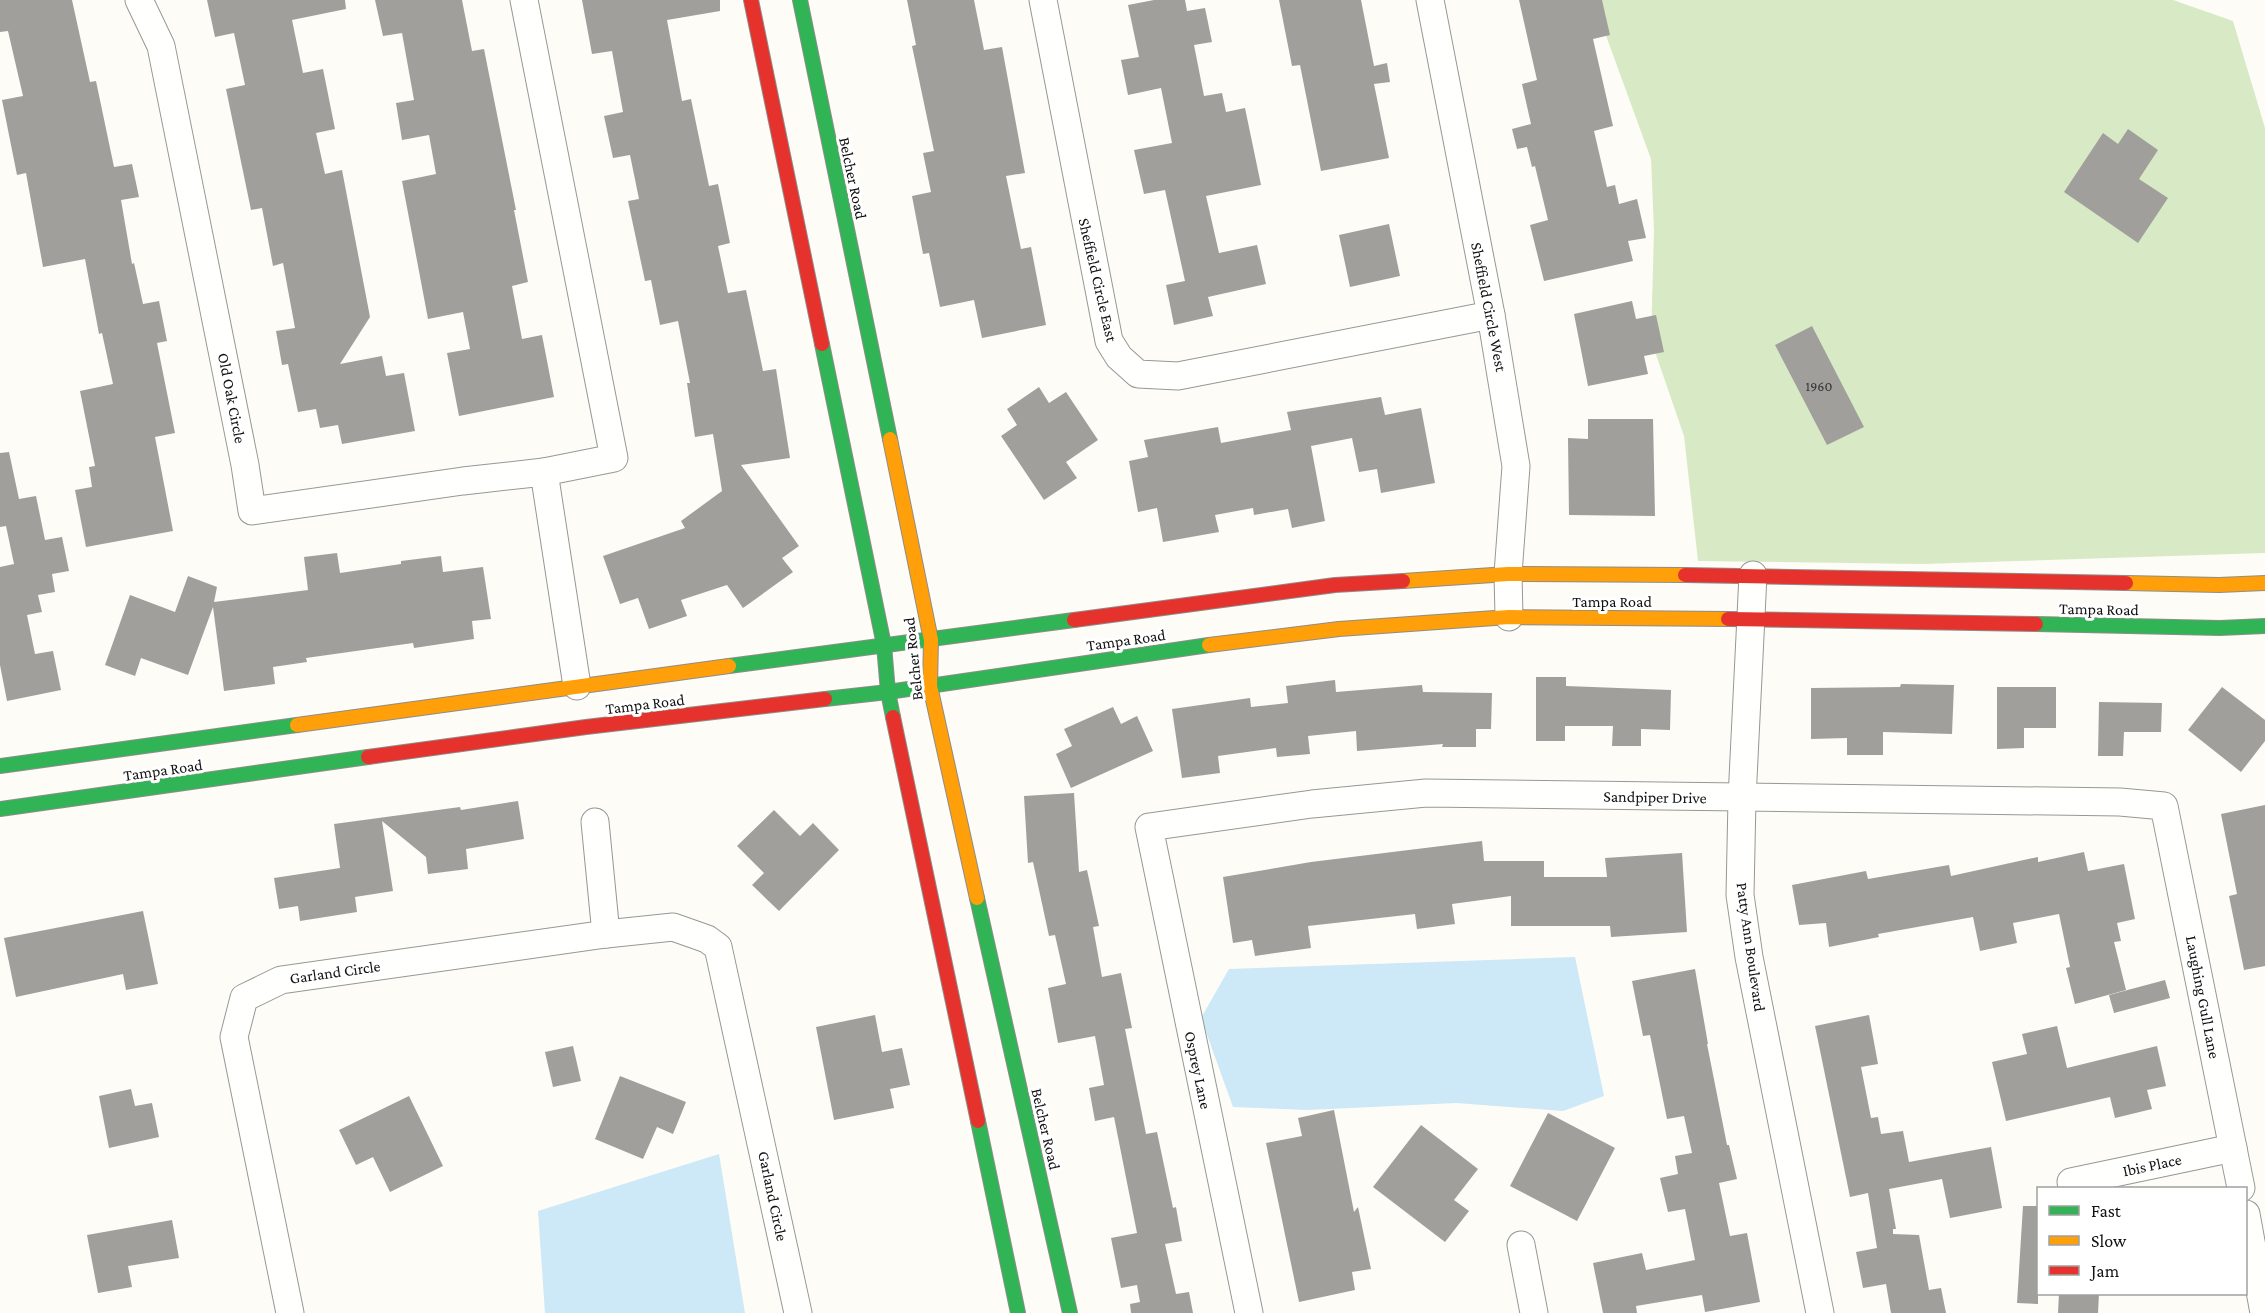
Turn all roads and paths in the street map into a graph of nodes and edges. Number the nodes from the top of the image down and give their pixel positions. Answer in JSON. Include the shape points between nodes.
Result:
{"nodes":[{"id":1,"x":139,"y":0,"type":"edge"},
{"id":2,"x":524,"y":0,"type":"edge"},
{"id":3,"x":751,"y":0,"type":"edge"},
{"id":4,"x":800,"y":0,"type":"edge"},
{"id":5,"x":1043,"y":0,"type":"edge"},
{"id":6,"x":1430,"y":0,"type":"edge"},
{"id":7,"x":1491,"y":315,"type":"junction"},
{"id":8,"x":544,"y":472,"type":"junction"},
{"id":9,"x":1508,"y":574,"type":"junction"},
{"id":10,"x":1753,"y":575,"type":"junction"},
{"id":11,"x":2265,"y":583,"type":"edge"},
{"id":12,"x":1509,"y":617,"type":"junction"},
{"id":13,"x":1752,"y":619,"type":"junction"},
{"id":14,"x":2265,"y":626,"type":"edge"},
{"id":15,"x":931,"y":640,"type":"junction"},
{"id":16,"x":884,"y":645,"type":"junction"},
{"id":17,"x":577,"y":686,"type":"junction"},
{"id":18,"x":930,"y":686,"type":"junction"},
{"id":19,"x":888,"y":692,"type":"junction"},
{"id":20,"x":0,"y":765,"type":"edge"},
{"id":21,"x":1742,"y":798,"type":"junction"},
{"id":22,"x":2164,"y":806,"type":"joint"},
{"id":23,"x":0,"y":809,"type":"edge"},
{"id":24,"x":595,"y":822,"type":"dead end"},
{"id":25,"x":1149,"y":828,"type":"joint"},
{"id":26,"x":606,"y":934,"type":"junction"},
{"id":27,"x":2233,"y":1148,"type":"junction"},
{"id":28,"x":2071,"y":1182,"type":"dead end"},
{"id":29,"x":2241,"y":1187,"type":"edge"},
{"id":30,"x":2247,"y":1220,"type":"edge"},
{"id":31,"x":1521,"y":1245,"type":"dead end"},
{"id":32,"x":290,"y":1313,"type":"edge"},
{"id":33,"x":798,"y":1313,"type":"edge"},
{"id":34,"x":1018,"y":1313,"type":"edge"},
{"id":35,"x":1070,"y":1313,"type":"edge"},
{"id":36,"x":1249,"y":1313,"type":"edge"},
{"id":37,"x":1534,"y":1313,"type":"edge"},
{"id":38,"x":1820,"y":1313,"type":"edge"},
{"id":39,"x":2264,"y":1313,"type":"edge"}],
"edges":[{"from":1,"to":8,"type":"street","name":"Old Oak Circle","via":[[161,46],[252,512]]},
{"from":2,"to":8,"type":"street","name":"Old Oak Circle","via":[[614,458]]},
{"from":3,"to":16,"type":"main road","name":"Belcher Road"},
{"from":4,"to":15,"type":"main road","name":"Belcher Road"},
{"from":5,"to":7,"type":"street","name":"Sheffield Circle East","via":[[1109,341],[1119,357],[1138,374],[1178,376]]},
{"from":6,"to":7,"type":"street","name":"Sheffield Circle West"},
{"from":7,"to":9,"type":"street","name":"Sheffield Circle West","via":[[1516,466]]},
{"from":8,"to":17,"type":"street"},
{"from":9,"to":10,"type":"main road","name":"Tampa Road"},
{"from":9,"to":12,"type":"street","name":"Sheffield Circle West"},
{"from":9,"to":15,"type":"main road","name":"Tampa Road","via":[[1335,585]]},
{"from":10,"to":11,"type":"main road","name":"Tampa Road"},
{"from":10,"to":13,"type":"street","name":"Patty Ann Boulevard"},
{"from":12,"to":13,"type":"main road","name":"Tampa Road"},
{"from":12,"to":18,"type":"main road","name":"Tampa Road","via":[[1339,629]]},
{"from":13,"to":14,"type":"main road","name":"Tampa Road"},
{"from":13,"to":21,"type":"street","name":"Patty Ann Boulevard"},
{"from":15,"to":16,"type":"main road","name":"Tampa Road"},
{"from":15,"to":18,"type":"main road","name":"Belcher Road"},
{"from":16,"to":17,"type":"main road","name":"Tampa Road"},
{"from":16,"to":19,"type":"main road","name":"Belcher Road"},
{"from":17,"to":20,"type":"main road","name":"Tampa Road"},
{"from":18,"to":19,"type":"main road","name":"Tampa Road"},
{"from":18,"to":35,"type":"main road","name":"Belcher Road"},
{"from":19,"to":23,"type":"main road","name":"Tampa Road","via":[[586,727]]},
{"from":19,"to":34,"type":"main road","name":"Belcher Road"},
{"from":21,"to":22,"type":"street","name":"Sandpiper Drive","via":[[2120,802]]},
{"from":21,"to":25,"type":"street","name":"Sandpiper Drive","via":[[1426,794],[1312,804]]},
{"from":21,"to":38,"type":"street","name":"Patty Ann Boulevard","via":[[1740,895],[1749,957]]},
{"from":22,"to":27,"type":"street","name":"Laughing Gull Lane"},
{"from":24,"to":26,"type":"street"},
{"from":25,"to":36,"type":"street","name":"Osprey Lane"},
{"from":26,"to":32,"type":"street","name":"Garland Circle","via":[[281,980],[244,998],[234,1037]]},
{"from":26,"to":33,"type":"street","name":"Garland Circle","via":[[673,927],[718,946]]},
{"from":27,"to":28,"type":"street","name":"Ibis Place"},
{"from":27,"to":29,"type":"street","name":"Laughing Gull Lane"},
{"from":30,"to":39,"type":"street"},
{"from":31,"to":37,"type":"street"}]}
